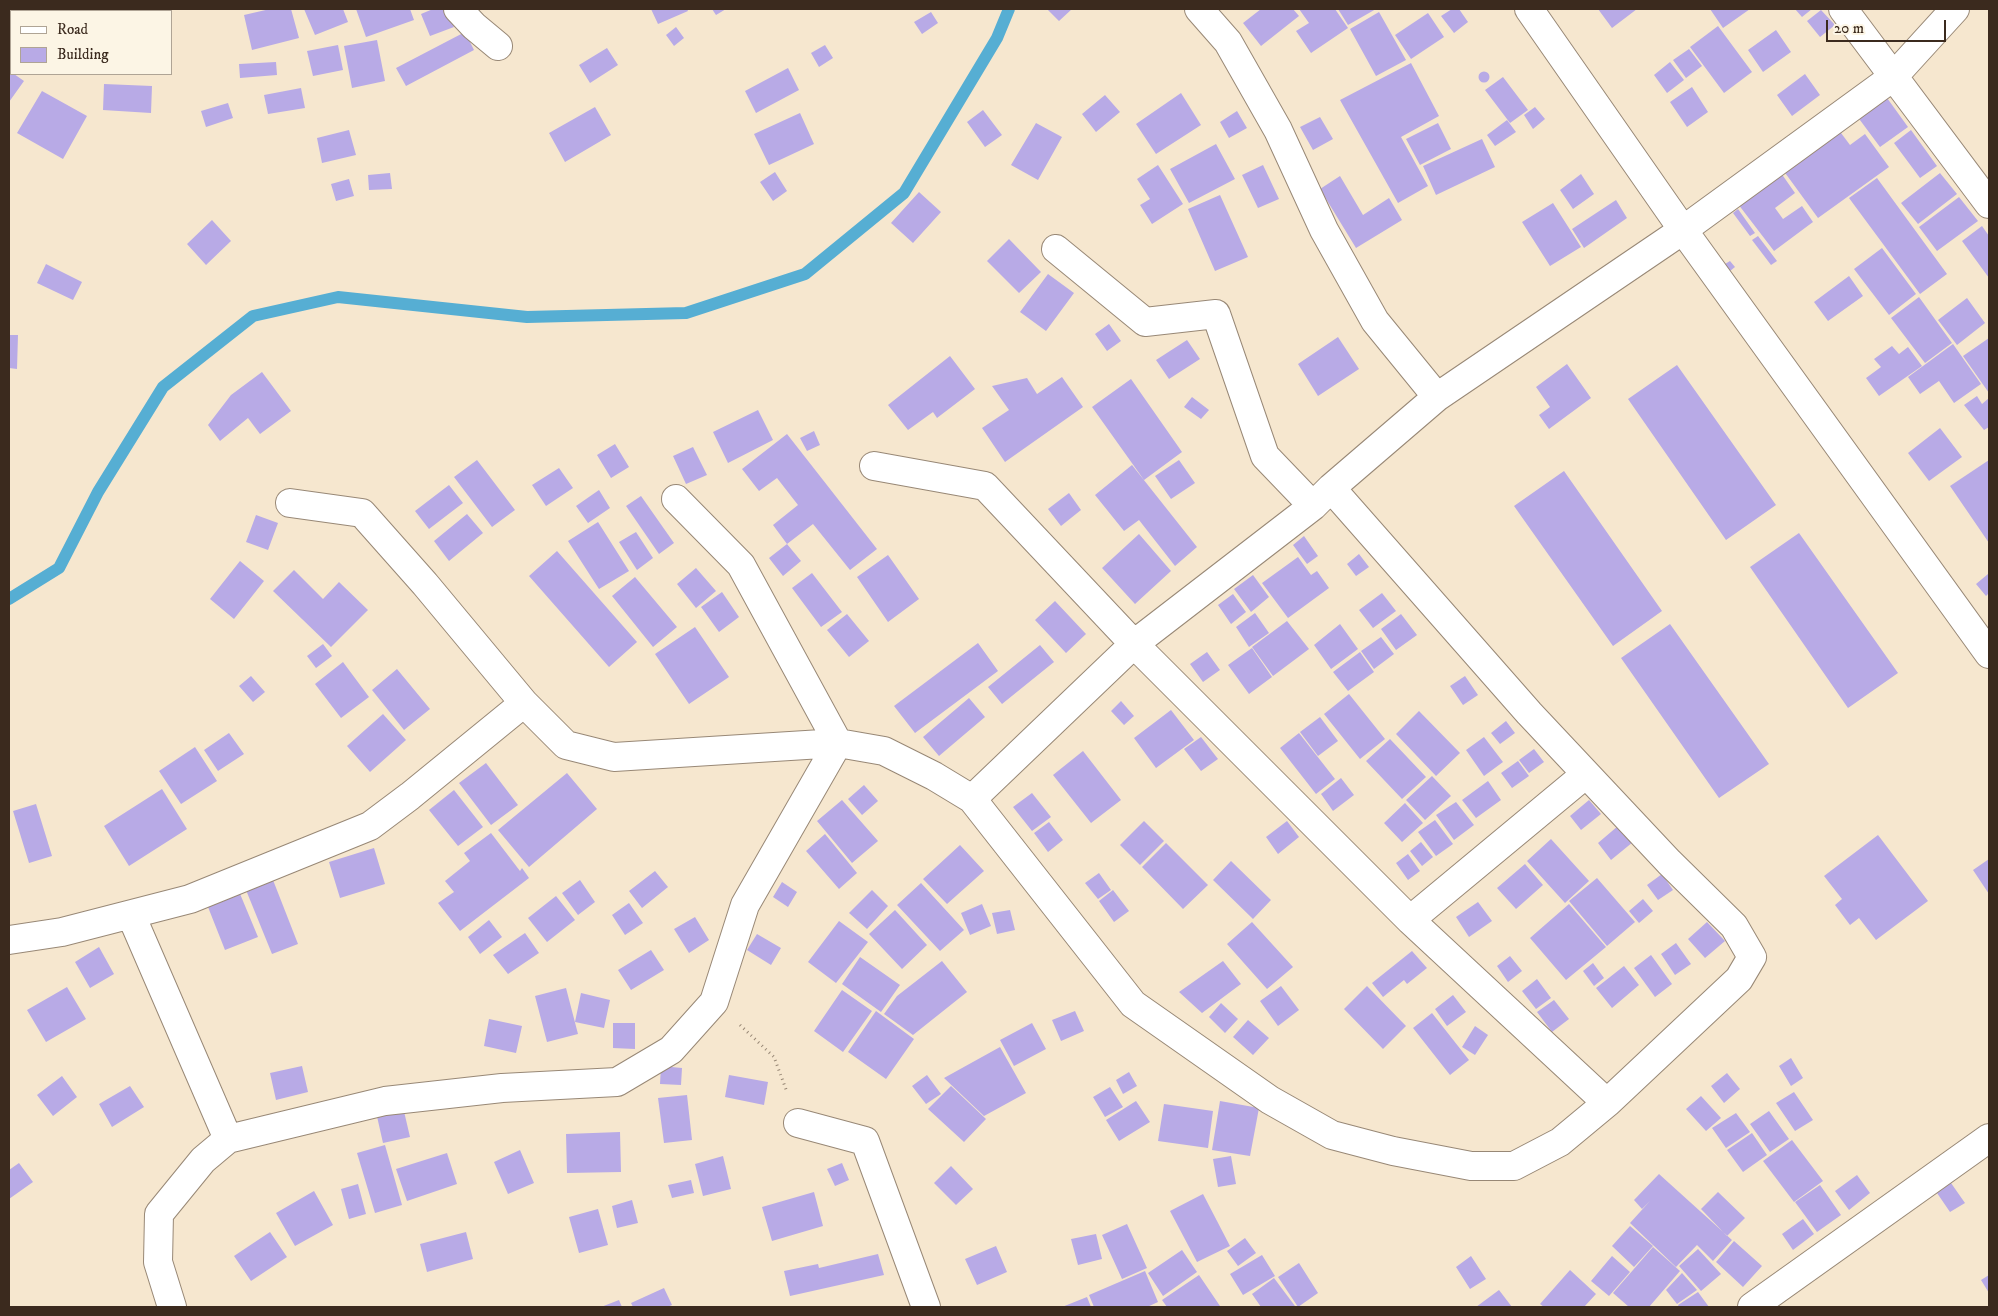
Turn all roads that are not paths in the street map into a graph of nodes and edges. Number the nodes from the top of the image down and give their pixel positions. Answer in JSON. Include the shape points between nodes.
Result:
{"nodes":[{"id":1,"x":458,"y":9,"type":"edge"},
{"id":2,"x":1199,"y":9,"type":"edge"},
{"id":3,"x":1529,"y":9,"type":"edge"},
{"id":4,"x":1843,"y":9,"type":"edge"},
{"id":5,"x":1955,"y":9,"type":"edge"},
{"id":6,"x":498,"y":46,"type":"dead end"},
{"id":7,"x":1893,"y":77,"type":"junction"},
{"id":8,"x":1989,"y":204,"type":"edge"},
{"id":9,"x":1683,"y":230,"type":"junction"},
{"id":10,"x":1056,"y":249,"type":"dead end"},
{"id":11,"x":1438,"y":397,"type":"junction"},
{"id":12,"x":874,"y":466,"type":"dead end"},
{"id":13,"x":1322,"y":497,"type":"junction"},
{"id":14,"x":676,"y":499,"type":"dead end"},
{"id":15,"x":290,"y":502,"type":"dead end"},
{"id":16,"x":1134,"y":644,"type":"junction"},
{"id":17,"x":1989,"y":654,"type":"edge"},
{"id":18,"x":524,"y":703,"type":"junction"},
{"id":19,"x":838,"y":743,"type":"junction"},
{"id":20,"x":1586,"y":774,"type":"junction"},
{"id":21,"x":972,"y":799,"type":"junction"},
{"id":22,"x":131,"y":915,"type":"junction"},
{"id":23,"x":1410,"y":920,"type":"junction"},
{"id":24,"x":9,"y":940,"type":"edge"},
{"id":25,"x":1607,"y":1103,"type":"junction"},
{"id":26,"x":798,"y":1123,"type":"road end"},
{"id":27,"x":1989,"y":1138,"type":"edge"},
{"id":28,"x":228,"y":1139,"type":"junction"},
{"id":29,"x":172,"y":1307,"type":"edge"},
{"id":30,"x":926,"y":1307,"type":"edge"},
{"id":31,"x":1752,"y":1307,"type":"edge"}],
"edges":[{"from":1,"to":6,"type":"street"},
{"from":2,"to":11,"type":"street","via":[[1228,42],[1274,122],[1324,230],[1375,321]]},
{"from":3,"to":9,"type":"street"},
{"from":4,"to":7,"type":"street"},
{"from":5,"to":7,"type":"street"},
{"from":7,"to":8,"type":"street"},
{"from":7,"to":9,"type":"street"},
{"from":9,"to":11,"type":"street"},
{"from":9,"to":17,"type":"street"},
{"from":10,"to":13,"type":"street","via":[[1145,322],[1216,314],[1265,456]]},
{"from":11,"to":13,"type":"street"},
{"from":12,"to":16,"type":"street","via":[[985,486]]},
{"from":13,"to":16,"type":"street"},
{"from":13,"to":20,"type":"street"},
{"from":14,"to":19,"type":"street","via":[[741,565]]},
{"from":15,"to":18,"type":"street","via":[[362,513]]},
{"from":16,"to":21,"type":"street"},
{"from":16,"to":23,"type":"street"},
{"from":18,"to":19,"type":"street","via":[[566,745],[614,757]]},
{"from":18,"to":22,"type":"street","via":[[370,826],[190,899]]},
{"from":19,"to":21,"type":"street","via":[[884,751]]},
{"from":19,"to":28,"type":"street","via":[[745,905],[714,1002],[671,1050],[617,1082],[502,1088],[385,1102]]},
{"from":20,"to":23,"type":"street"},
{"from":20,"to":25,"type":"street","via":[[1734,926],[1752,957],[1739,979]]},
{"from":21,"to":25,"type":"street","via":[[1133,1004],[1270,1100],[1332,1135],[1393,1152],[1471,1166],[1514,1166],[1560,1142]]},
{"from":22,"to":24,"type":"street","via":[[62,932]]},
{"from":22,"to":28,"type":"street"},
{"from":23,"to":25,"type":"street"},
{"from":26,"to":30,"type":"street","via":[[865,1142]]},
{"from":27,"to":31,"type":"street"},
{"from":28,"to":29,"type":"street","via":[[203,1160],[159,1214],[158,1262]]}]}
